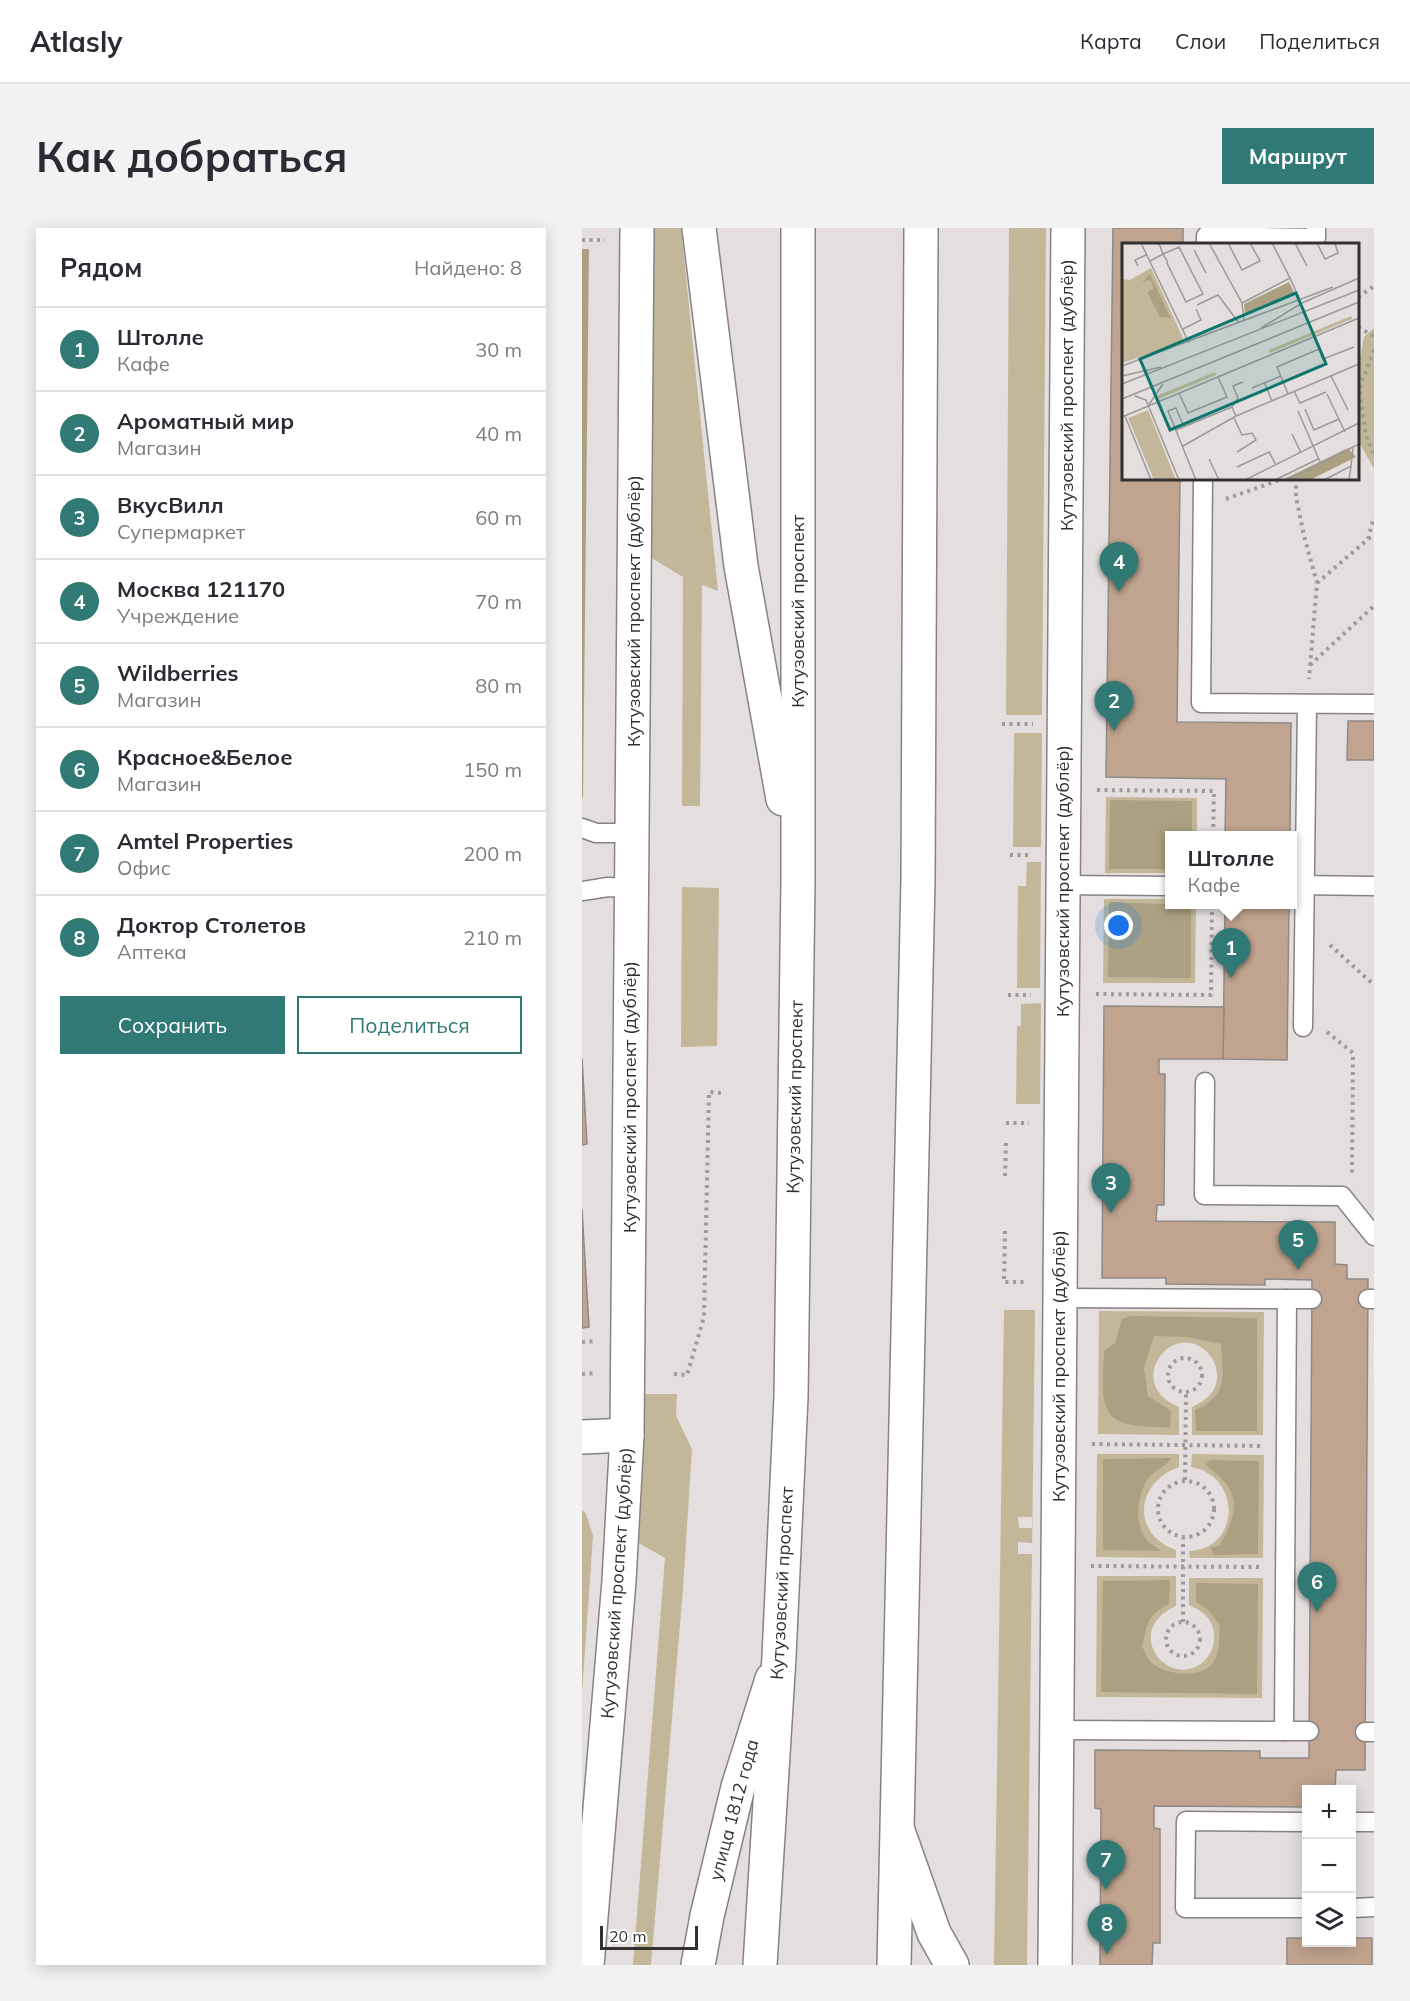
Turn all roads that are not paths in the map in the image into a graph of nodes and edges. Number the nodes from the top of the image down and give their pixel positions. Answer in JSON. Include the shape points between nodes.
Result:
{"nodes":[{"id":1,"x":699,"y":228,"type":"edge"},
{"id":2,"x":798,"y":228,"type":"edge"},
{"id":3,"x":921,"y":228,"type":"edge"},
{"id":4,"x":1068,"y":228,"type":"edge"},
{"id":5,"x":1316,"y":228,"type":"edge"},
{"id":6,"x":625,"y":234,"type":"edge"},
{"id":7,"x":1206,"y":243,"type":"edge"},
{"id":8,"x":1203,"y":480,"type":"edge"},
{"id":9,"x":1307,"y":704,"type":"junction"},
{"id":10,"x":1374,"y":704,"type":"edge"},
{"id":11,"x":589,"y":831,"type":"edge"},
{"id":12,"x":632,"y":833,"type":"junction"},
{"id":13,"x":798,"y":881,"type":"junction"},
{"id":14,"x":1063,"y":885,"type":"junction"},
{"id":15,"x":1299,"y":885,"type":"edge"},
{"id":16,"x":1165,"y":886,"type":"edge"},
{"id":17,"x":1374,"y":886,"type":"edge"},
{"id":18,"x":632,"y":888,"type":"junction"},
{"id":19,"x":582,"y":891,"type":"edge"},
{"id":20,"x":1303,"y":1027,"type":"road end"},
{"id":21,"x":1205,"y":1082,"type":"dead end"},
{"id":22,"x":1374,"y":1236,"type":"edge"},
{"id":23,"x":1060,"y":1298,"type":"junction"},
{"id":24,"x":1287,"y":1299,"type":"junction"},
{"id":25,"x":1312,"y":1299,"type":"dead end"},
{"id":26,"x":627,"y":1435,"type":"junction"},
{"id":27,"x":582,"y":1437,"type":"edge"},
{"id":28,"x":779,"y":1657,"type":"junction"},
{"id":29,"x":1057,"y":1730,"type":"junction"},
{"id":30,"x":1284,"y":1731,"type":"junction"},
{"id":31,"x":1309,"y":1731,"type":"dead end"},
{"id":32,"x":1302,"y":1821,"type":"edge"},
{"id":33,"x":1356,"y":1822,"type":"edge"},
{"id":34,"x":1374,"y":1822,"type":"edge"},
{"id":35,"x":897,"y":1828,"type":"junction"},
{"id":36,"x":1374,"y":1907,"type":"edge"},
{"id":37,"x":1302,"y":1908,"type":"edge"},
{"id":38,"x":1356,"y":1908,"type":"edge"},
{"id":39,"x":587,"y":1965,"type":"edge"},
{"id":40,"x":698,"y":1965,"type":"edge"},
{"id":41,"x":760,"y":1965,"type":"edge"},
{"id":42,"x":894,"y":1965,"type":"edge"},
{"id":43,"x":952,"y":1965,"type":"edge"},
{"id":44,"x":1055,"y":1965,"type":"edge"}],
"edges":[{"from":1,"to":13,"type":"main road","via":[[741,566]]},
{"from":2,"to":13,"type":"main road","name":"Кутузовский проспект"},
{"from":3,"to":35,"type":"main road","via":[[918,880]]},
{"from":4,"to":14,"type":"main road","name":"Кутузовский проспект (дублёр)"},
{"from":5,"to":7,"type":"lane","via":[[1316,238],[1206,236]]},
{"from":6,"to":12,"type":"main road","name":"Кутузовский проспект (дублёр)"},
{"from":8,"to":9,"type":"lane","via":[[1201,703]]},
{"from":9,"to":10,"type":"lane"},
{"from":9,"to":15,"type":"lane"},
{"from":11,"to":12,"type":"lane"},
{"from":12,"to":18,"type":"main road","name":"Кутузовский проспект (дублёр)"},
{"from":13,"to":28,"type":"main road","name":"Кутузовский проспект","via":[[791,1397]]},
{"from":14,"to":16,"type":"lane"},
{"from":14,"to":23,"type":"main road","name":"Кутузовский проспект (дублёр)"},
{"from":15,"to":17,"type":"lane"},
{"from":15,"to":20,"type":"lane","via":[[1304,920]]},
{"from":18,"to":19,"type":"lane"},
{"from":18,"to":26,"type":"main road","name":"Кутузовский проспект (дублёр)"},
{"from":21,"to":22,"type":"lane","via":[[1204,1195],[1342,1196]]},
{"from":23,"to":24,"type":"lane"},
{"from":23,"to":29,"type":"main road","name":"Кутузовский проспект (дублёр)"},
{"from":24,"to":25,"type":"lane"},
{"from":24,"to":30,"type":"lane"},
{"from":26,"to":27,"type":"main road"},
{"from":26,"to":39,"type":"main road","name":"Кутузовский проспект (дублёр)","via":[[619,1581]]},
{"from":28,"to":40,"type":"main road","name":"улица 1812 года","via":[[738,1787]]},
{"from":28,"to":41,"type":"main road","name":"Кутузовский проспект"},
{"from":29,"to":30,"type":"lane"},
{"from":29,"to":44,"type":"main road","name":"Кутузовский проспект (дублёр)"},
{"from":30,"to":31,"type":"lane"},
{"from":32,"to":37,"type":"lane","via":[[1186,1821],[1185,1908]]},
{"from":33,"to":34,"type":"lane"},
{"from":35,"to":42,"type":"main road"},
{"from":35,"to":43,"type":"main road","via":[[934,1933]]},
{"from":36,"to":38,"type":"lane"}]}
